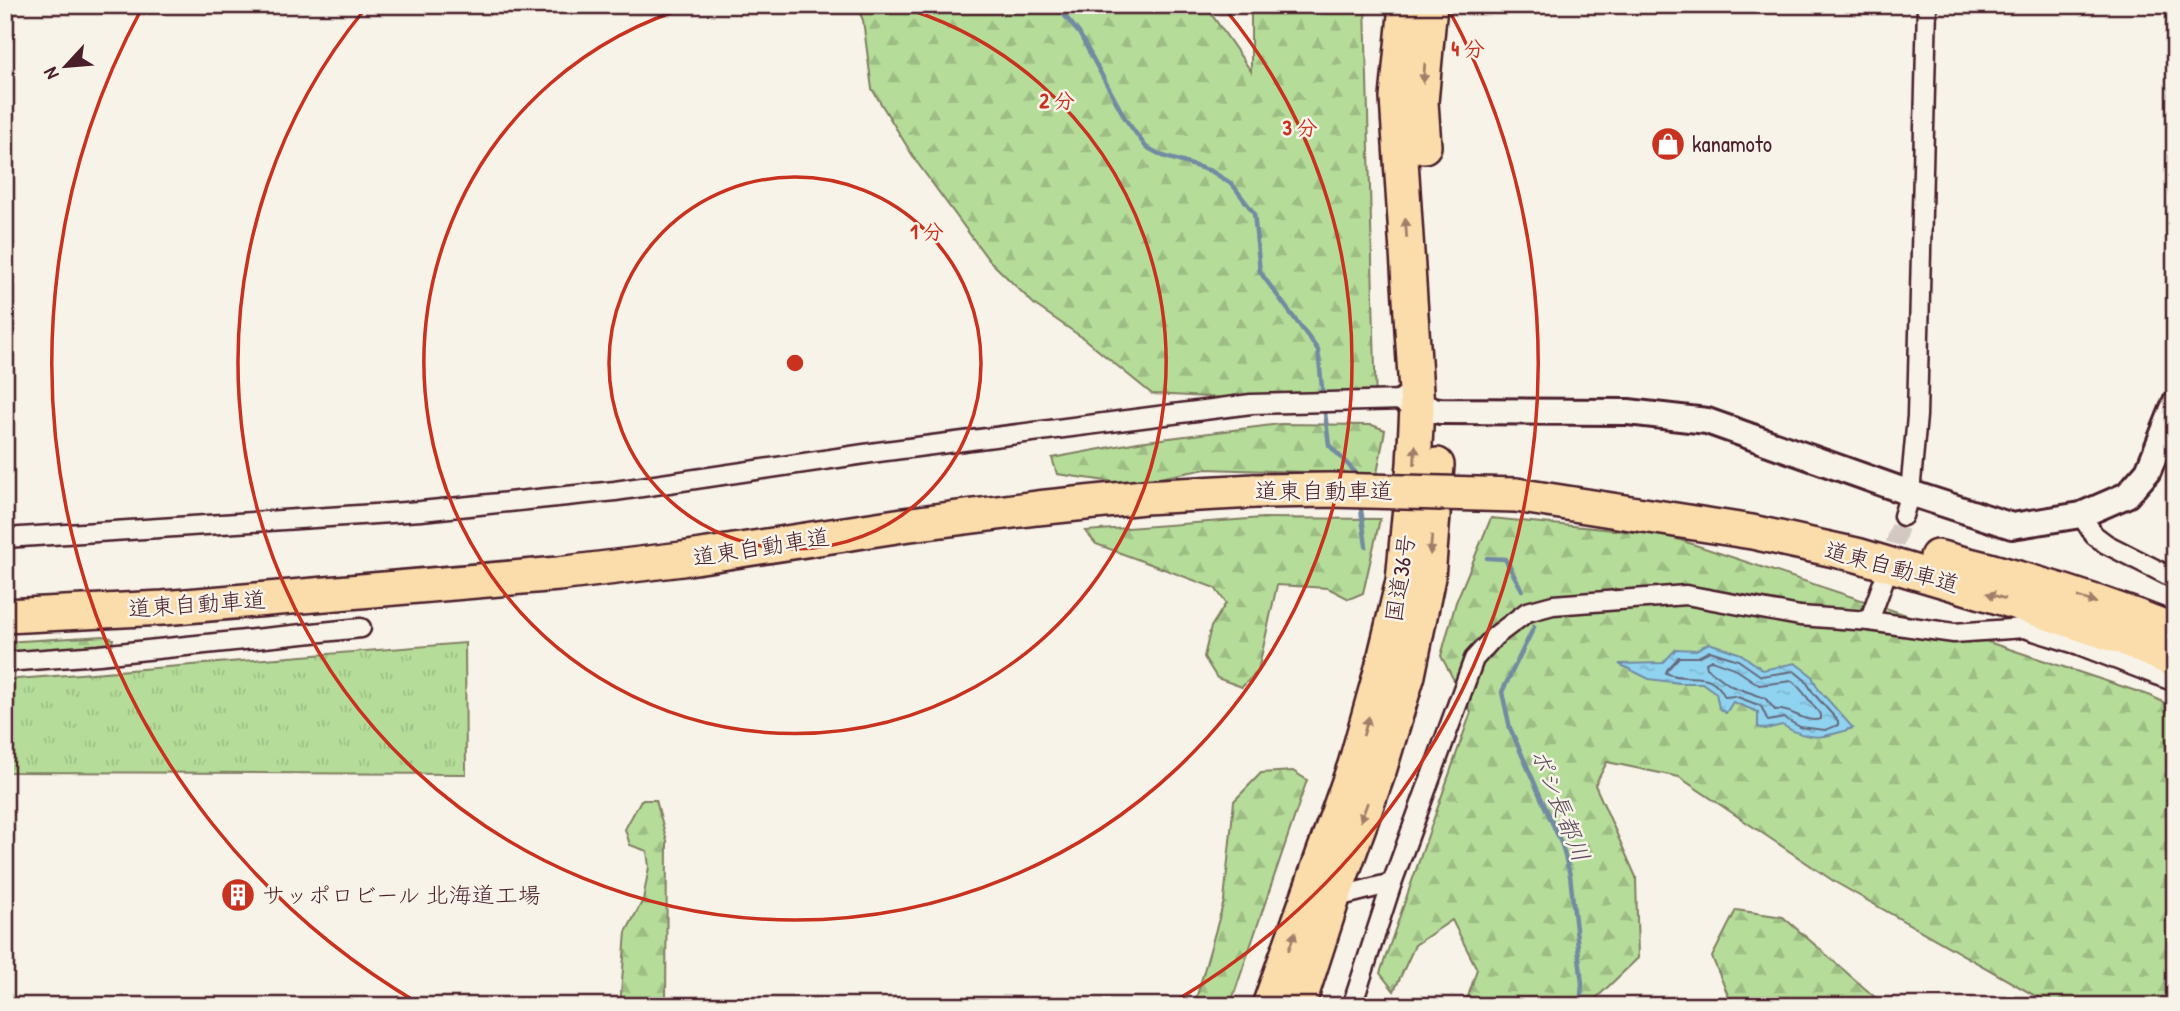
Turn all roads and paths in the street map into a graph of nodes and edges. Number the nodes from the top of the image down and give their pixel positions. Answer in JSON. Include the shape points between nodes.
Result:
{"nodes":[{"id":1,"x":1406,"y":5,"type":"edge"},
{"id":2,"x":1430,"y":5,"type":"edge"},
{"id":3,"x":1927,"y":5,"type":"edge"},
{"id":4,"x":2175,"y":404,"type":"edge"},
{"id":5,"x":1420,"y":406,"type":"junction"},
{"id":6,"x":1516,"y":495,"type":"junction"},
{"id":7,"x":1906,"y":504,"type":"junction"},
{"id":8,"x":2081,"y":516,"type":"junction"},
{"id":9,"x":5,"y":538,"type":"edge"},
{"id":10,"x":1885,"y":577,"type":"tunnel mouth"},
{"id":11,"x":2175,"y":579,"type":"edge"},
{"id":12,"x":5,"y":616,"type":"edge"},
{"id":13,"x":1869,"y":621,"type":"junction"},
{"id":14,"x":361,"y":628,"type":"dead end"},
{"id":15,"x":2175,"y":632,"type":"edge"},
{"id":16,"x":2175,"y":661,"type":"edge"},
{"id":17,"x":5,"y":662,"type":"edge"},
{"id":18,"x":2175,"y":682,"type":"edge"},
{"id":19,"x":1392,"y":883,"type":"junction"},
{"id":20,"x":1333,"y":898,"type":"junction"},
{"id":21,"x":1269,"y":1006,"type":"edge"},
{"id":22,"x":1298,"y":1006,"type":"edge"},
{"id":23,"x":1352,"y":1006,"type":"edge"}],
"edges":[{"from":5,"to":1,"type":"highway","name":"国道36号","one_way":true,"via":[[1397,98]]},
{"from":2,"to":5,"type":"highway","name":"国道36号","one_way":true,"via":[[1421,102]]},
{"from":3,"to":7,"type":"street","via":[[1917,416]]},
{"from":4,"to":8,"type":"street","via":[[2148,471],[2127,495]]},
{"from":5,"to":7,"type":"street","via":[[1628,412],[1707,421]]},
{"from":5,"to":9,"type":"street","via":[[1251,404],[615,491],[421,511]]},
{"from":5,"to":20,"type":"highway","name":"国道36号","one_way":true,"via":[[1428,577],[1408,674]]},
{"from":21,"to":5,"type":"highway","name":"国道36号","one_way":true,"via":[[1354,765],[1382,668],[1403,581]]},
{"from":6,"to":12,"type":"highway","name":"道東自動車道","bridge":true,"via":[[1329,489],[1144,497],[903,525],[558,574],[177,607]]},
{"from":6,"to":15,"type":"highway","name":"道東自動車道","one_way":true,"via":[[1648,505],[1858,538],[2008,573]]},
{"from":16,"to":6,"type":"highway","name":"道東自動車道","one_way":true,"via":[[2121,637],[1857,555],[1752,532]]},
{"from":7,"to":8,"type":"street","via":[[2012,526]]},
{"from":8,"to":11,"type":"street","via":[[2106,544]]},
{"from":10,"to":13,"type":"street"},
{"from":13,"to":18,"type":"street","via":[[1954,633],[2024,628]]},
{"from":13,"to":19,"type":"street","via":[[1800,616],[1686,595],[1553,605],[1527,612],[1474,659]]},
{"from":14,"to":17,"type":"street"},
{"from":19,"to":20,"type":"street"},
{"from":19,"to":23,"type":"street"},
{"from":20,"to":22,"type":"highway","name":"国道36号"}]}
